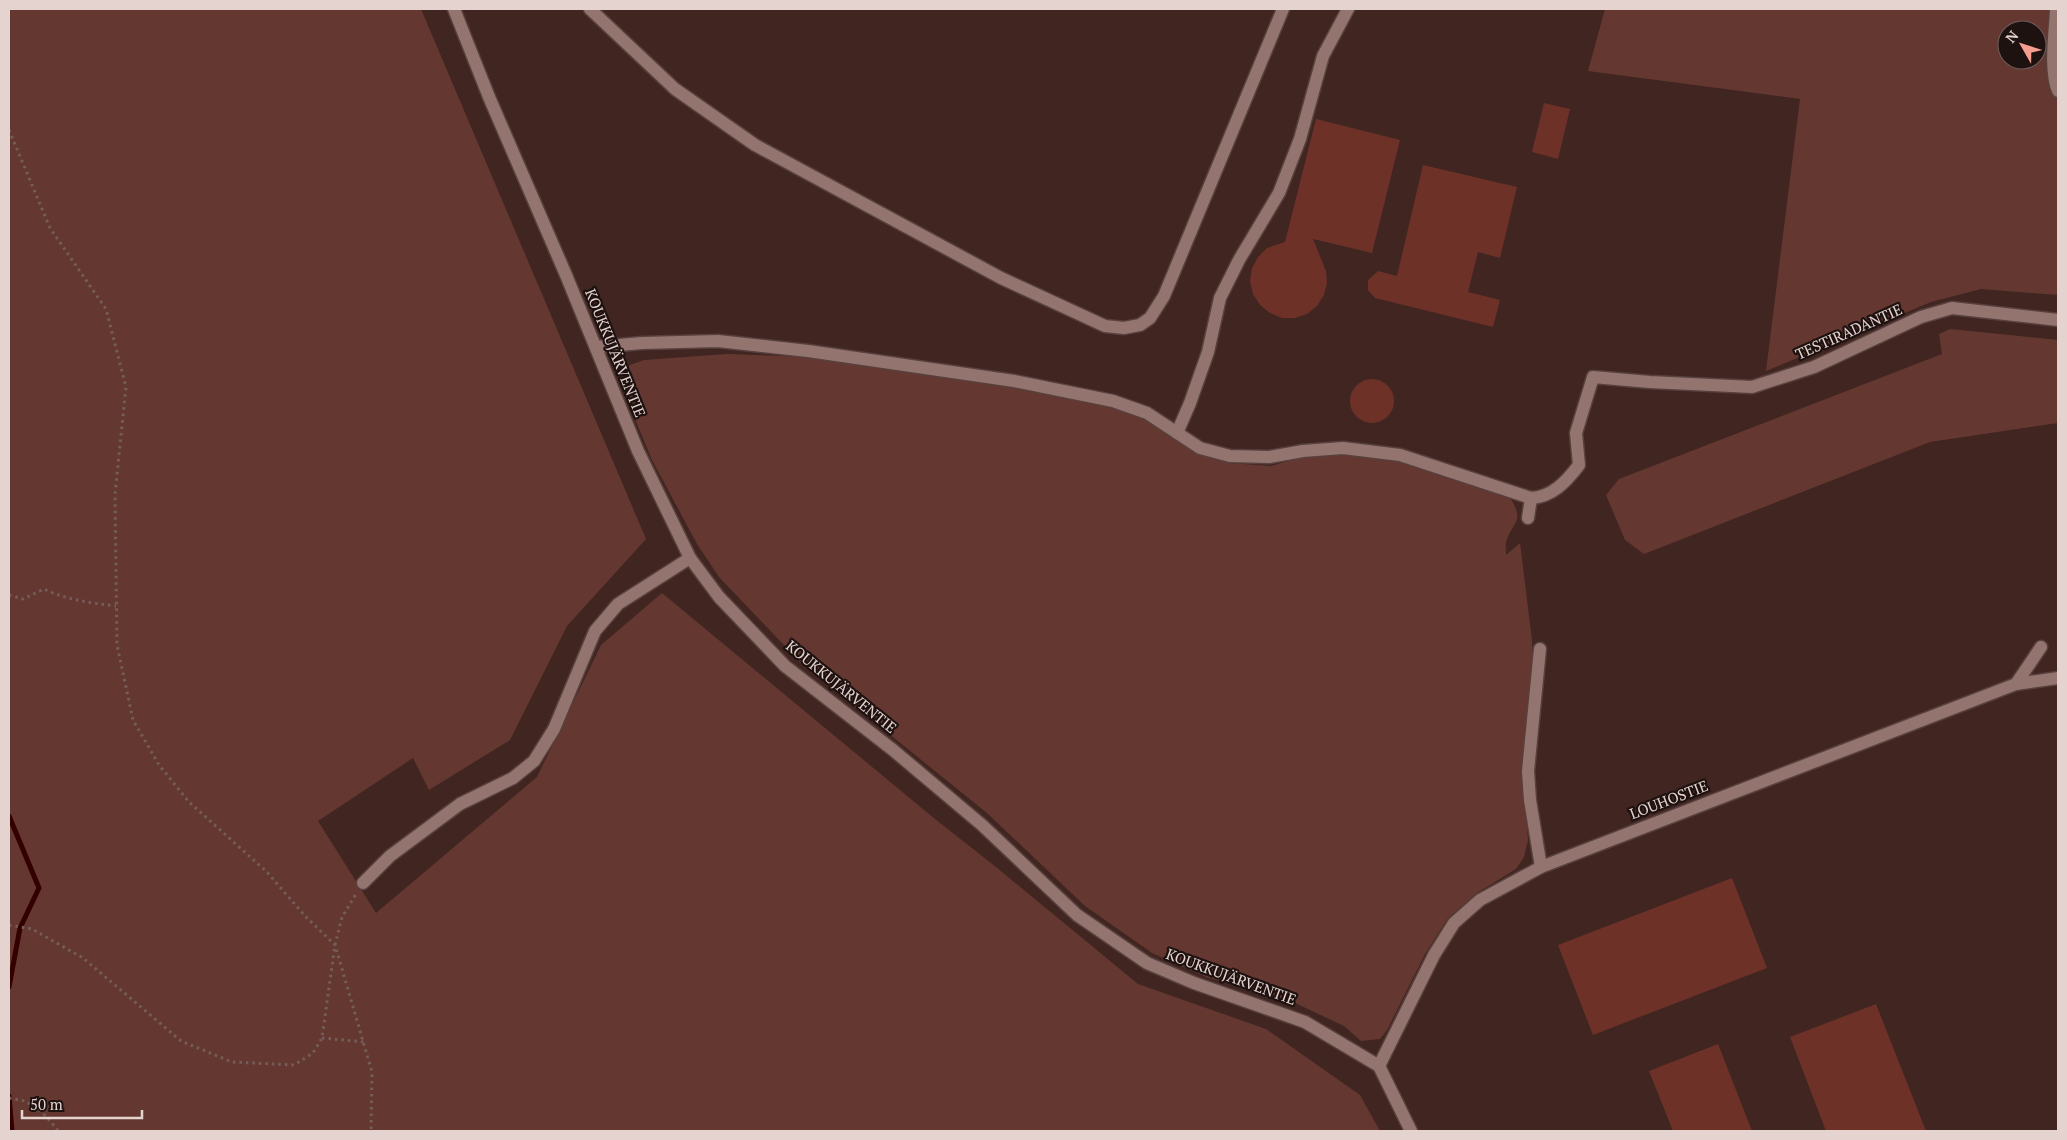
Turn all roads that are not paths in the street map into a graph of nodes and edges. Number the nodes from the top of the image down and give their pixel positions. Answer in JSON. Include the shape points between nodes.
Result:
{"nodes":[{"id":1,"x":454,"y":9,"type":"edge"},
{"id":2,"x":590,"y":9,"type":"edge"},
{"id":3,"x":1283,"y":9,"type":"edge"},
{"id":4,"x":1348,"y":9,"type":"edge"},
{"id":5,"x":2056,"y":9,"type":"edge"},
{"id":6,"x":2058,"y":91,"type":"edge"},
{"id":7,"x":2058,"y":320,"type":"edge"},
{"id":8,"x":596,"y":347,"type":"junction"},
{"id":9,"x":1177,"y":433,"type":"junction"},
{"id":10,"x":1530,"y":498,"type":"junction"},
{"id":11,"x":1528,"y":518,"type":"dead end"},
{"id":12,"x":690,"y":558,"type":"junction"},
{"id":13,"x":2040,"y":647,"type":"dead end"},
{"id":14,"x":1540,"y":649,"type":"dead end"},
{"id":15,"x":2058,"y":678,"type":"edge"},
{"id":16,"x":2016,"y":684,"type":"junction"},
{"id":17,"x":1540,"y":867,"type":"junction"},
{"id":18,"x":363,"y":882,"type":"road end"},
{"id":19,"x":1379,"y":1066,"type":"junction"},
{"id":20,"x":1411,"y":1131,"type":"edge"}],
"edges":[{"from":1,"to":8,"type":"street","name":"KOUKKUJÄRVENTIE"},
{"from":2,"to":3,"type":"street","via":[[675,89],[755,145],[1001,278],[1104,326],[1124,328],[1140,325],[1150,318],[1164,296]]},
{"from":4,"to":9,"type":"street","via":[[1323,56],[1300,139],[1280,193],[1220,298],[1208,352]]},
{"from":5,"to":6,"type":"street","via":[[2054,58]]},
{"from":7,"to":10,"type":"street","name":"TESTIRADANTIE","via":[[1952,308],[1913,320],[1814,367],[1752,387],[1593,377],[1576,433],[1579,465],[1566,483],[1542,498]]},
{"from":8,"to":9,"type":"street","via":[[718,341],[1014,381],[1113,401],[1146,413]]},
{"from":8,"to":12,"type":"street","name":"KOUKKUJÄRVENTIE","via":[[638,451]]},
{"from":9,"to":10,"type":"street","via":[[1200,448],[1230,456],[1269,457],[1303,450],[1343,448],[1400,455]]},
{"from":10,"to":11,"type":"street"},
{"from":12,"to":18,"type":"street","via":[[618,604],[595,631],[554,729],[534,761],[514,778],[460,804],[390,856]]},
{"from":12,"to":19,"type":"street","name":"KOUKKUJÄRVENTIE","via":[[718,597],[786,666],[982,824],[1077,915],[1146,963],[1305,1022]]},
{"from":13,"to":16,"type":"street"},
{"from":14,"to":17,"type":"street","via":[[1528,771]]},
{"from":15,"to":16,"type":"street","name":"LOUHOSTIE"},
{"from":16,"to":17,"type":"street","name":"LOUHOSTIE"},
{"from":17,"to":19,"type":"street","name":"LOUHOSTIE","via":[[1480,900],[1454,923],[1434,955]]},
{"from":19,"to":20,"type":"street"}]}
